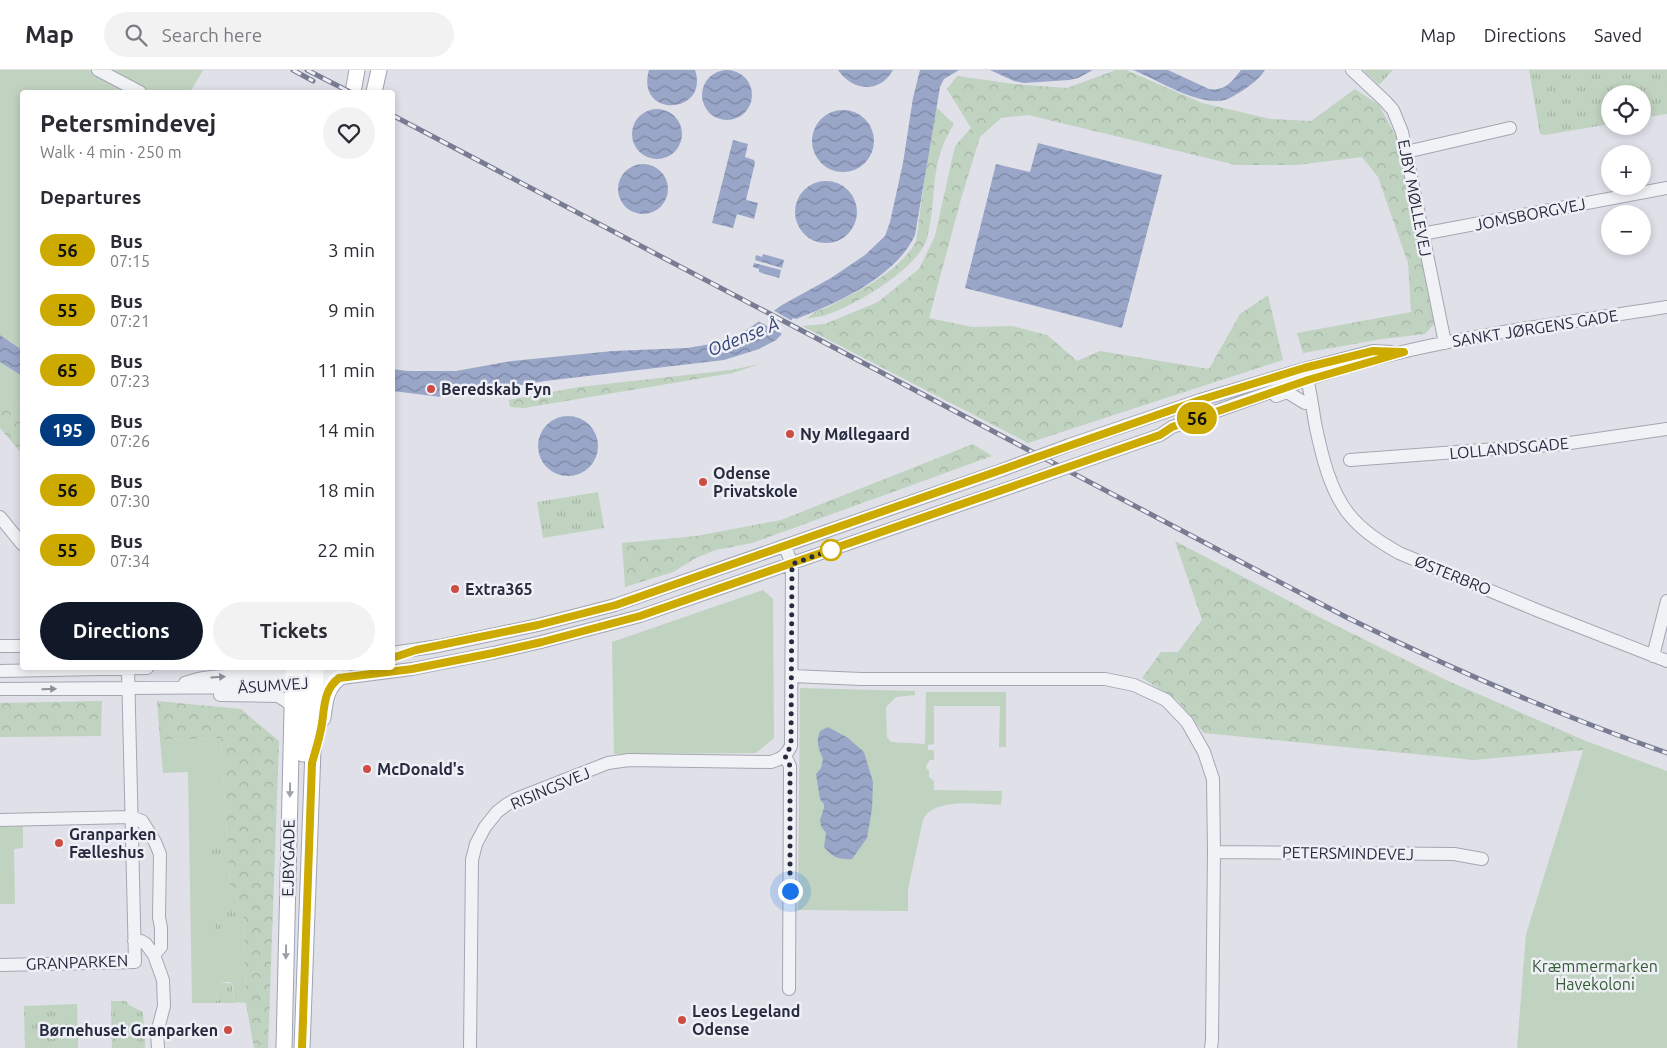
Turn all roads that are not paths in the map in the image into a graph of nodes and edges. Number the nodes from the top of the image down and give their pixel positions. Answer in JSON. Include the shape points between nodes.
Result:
{"nodes":[{"id":1,"x":98,"y":70,"type":"edge"},
{"id":2,"x":358,"y":70,"type":"edge"},
{"id":3,"x":379,"y":70,"type":"edge"},
{"id":4,"x":1352,"y":70,"type":"edge"},
{"id":5,"x":136,"y":90,"type":"edge"},
{"id":6,"x":353,"y":90,"type":"edge"},
{"id":7,"x":374,"y":90,"type":"edge"},
{"id":8,"x":1510,"y":128,"type":"dead end"},
{"id":9,"x":1406,"y":152,"type":"junction"},
{"id":10,"x":1667,"y":188,"type":"edge"},
{"id":11,"x":1422,"y":234,"type":"junction"},
{"id":12,"x":1667,"y":307,"type":"edge"},
{"id":13,"x":1445,"y":343,"type":"junction"},
{"id":14,"x":1302,"y":375,"type":"junction"},
{"id":15,"x":1306,"y":403,"type":"junction"},
{"id":16,"x":1316,"y":427,"type":"junction"},
{"id":17,"x":1667,"y":429,"type":"edge"},
{"id":18,"x":1160,"y":435,"type":"junction"},
{"id":19,"x":1350,"y":460,"type":"dead end"},
{"id":20,"x":0,"y":517,"type":"edge"},
{"id":21,"x":20,"y":542,"type":"edge"},
{"id":22,"x":785,"y":547,"type":"junction"},
{"id":23,"x":792,"y":564,"type":"junction"},
{"id":24,"x":1667,"y":601,"type":"edge"},
{"id":25,"x":395,"y":644,"type":"edge"},
{"id":26,"x":0,"y":646,"type":"edge"},
{"id":27,"x":20,"y":646,"type":"edge"},
{"id":28,"x":416,"y":650,"type":"junction"},
{"id":29,"x":395,"y":653,"type":"edge"},
{"id":30,"x":1653,"y":656,"type":"junction"},
{"id":31,"x":395,"y":657,"type":"edge"},
{"id":32,"x":1667,"y":661,"type":"edge"},
{"id":33,"x":64,"y":670,"type":"edge"},
{"id":34,"x":128,"y":670,"type":"edge"},
{"id":35,"x":394,"y":670,"type":"edge"},
{"id":36,"x":395,"y":670,"type":"edge"},
{"id":37,"x":0,"y":671,"type":"edge"},
{"id":38,"x":304,"y":673,"type":"edge"},
{"id":39,"x":341,"y":673,"type":"edge"},
{"id":40,"x":792,"y":676,"type":"junction"},
{"id":41,"x":128,"y":687,"type":"junction"},
{"id":42,"x":171,"y":687,"type":"junction"},
{"id":43,"x":0,"y":689,"type":"edge"},
{"id":44,"x":292,"y":706,"type":"junction"},
{"id":45,"x":785,"y":756,"type":"junction"},
{"id":46,"x":312,"y":763,"type":"junction"},
{"id":47,"x":131,"y":817,"type":"junction"},
{"id":48,"x":0,"y":820,"type":"edge"},
{"id":49,"x":1214,"y":852,"type":"junction"},
{"id":50,"x":1482,"y":859,"type":"dead end"},
{"id":51,"x":308,"y":860,"type":"junction"},
{"id":52,"x":134,"y":941,"type":"junction"},
{"id":53,"x":154,"y":955,"type":"junction"},
{"id":54,"x":0,"y":965,"type":"edge"},
{"id":55,"x":790,"y":989,"type":"dead end"},
{"id":56,"x":158,"y":1048,"type":"edge"},
{"id":57,"x":284,"y":1048,"type":"edge"},
{"id":58,"x":302,"y":1048,"type":"edge"},
{"id":59,"x":470,"y":1048,"type":"edge"},
{"id":60,"x":1211,"y":1048,"type":"edge"}],
"edges":[{"from":1,"to":5,"type":"street"},
{"from":2,"to":6,"type":"main road"},
{"from":3,"to":7,"type":"main road"},
{"from":4,"to":9,"type":"street","name":"EJBY MØLLEVEJ","via":[[1393,110]]},
{"from":8,"to":9,"type":"street"},
{"from":9,"to":11,"type":"street","name":"EJBY MØLLEVEJ"},
{"from":10,"to":11,"type":"street","name":"JOMSBORGVEJ"},
{"from":11,"to":13,"type":"street","name":"EJBY MØLLEVEJ"},
{"from":12,"to":13,"type":"street","name":"SANKT JØRGENS GADE"},
{"from":13,"to":14,"type":"street","name":"SANKT JØRGENS GADE","via":[[1404,352],[1373,351]]},
{"from":14,"to":15,"type":"street","name":"ØSTERBRO"},
{"from":14,"to":16,"type":"street","name":"ØSTERBRO"},
{"from":14,"to":18,"type":"street","name":"ÅSUMVEJ","via":[[1172,427]]},
{"from":14,"to":22,"type":"street","bridge":true,"via":[[1200,400]]},
{"from":15,"to":16,"type":"street","name":"ØSTERBRO"},
{"from":15,"to":18,"type":"street","via":[[1288,392]]},
{"from":16,"to":30,"type":"street","name":"ØSTERBRO","via":[[1335,490],[1348,513],[1378,541],[1399,553]]},
{"from":17,"to":19,"type":"street","name":"LOLLANDSGADE","via":[[1563,444]]},
{"from":18,"to":23,"type":"street","name":"ÅSUMVEJ","bridge":true},
{"from":20,"to":21,"type":"street"},
{"from":22,"to":23,"type":"street"},
{"from":22,"to":28,"type":"street","via":[[616,605]]},
{"from":23,"to":36,"type":"street","name":"ÅSUMVEJ","via":[[640,616],[542,642]]},
{"from":23,"to":40,"type":"street"},
{"from":24,"to":30,"type":"street"},
{"from":25,"to":28,"type":"street"},
{"from":26,"to":27,"type":"street"},
{"from":28,"to":29,"type":"street"},
{"from":28,"to":31,"type":"street"},
{"from":30,"to":32,"type":"street","name":"ØSTERBRO"},
{"from":33,"to":37,"type":"street"},
{"from":34,"to":41,"type":"street","name":"GRANPARKEN"},
{"from":35,"to":39,"type":"street","name":"ÅSUMVEJ"},
{"from":38,"to":39,"type":"street","name":"ÅSUMVEJ"},
{"from":42,"to":38,"type":"street","name":"ÅSUMVEJ","one_way":true,"via":[[204,678]]},
{"from":38,"to":44,"type":"main road","name":"EJBYGADE"},
{"from":38,"to":46,"type":"main road","name":"EJBYGADE"},
{"from":38,"to":51,"type":"main road","via":[[303,799]]},
{"from":39,"to":46,"type":"main road","via":[[327,694]]},
{"from":40,"to":45,"type":"street","via":[[791,746]]},
{"from":40,"to":49,"type":"street","via":[[1104,679],[1134,685],[1166,700],[1187,722],[1204,752],[1213,779]]},
{"from":41,"to":42,"type":"street"},
{"from":43,"to":41,"type":"street","one_way":true},
{"from":41,"to":47,"type":"street","name":"GRANPARKEN"},
{"from":42,"to":44,"type":"street","via":[[219,695],[278,696]]},
{"from":44,"to":57,"type":"main road","name":"EJBYGADE","one_way":true},
{"from":45,"to":55,"type":"street","via":[[790,766]]},
{"from":45,"to":59,"type":"street","name":"RISINGSVEJ","via":[[771,762],[629,760],[608,763],[516,799],[497,812],[483,830],[472,860]]},
{"from":46,"to":51,"type":"main road","name":"EJBYGADE"},
{"from":47,"to":48,"type":"street"},
{"from":47,"to":52,"type":"street","name":"GRANPARKEN"},
{"from":47,"to":53,"type":"street","via":[[142,821],[160,854],[161,948]]},
{"from":49,"to":50,"type":"street","name":"PETERSMINDEVEJ","via":[[1454,854]]},
{"from":49,"to":60,"type":"street"},
{"from":51,"to":58,"type":"main road","name":"EJBYGADE"},
{"from":52,"to":53,"type":"street","name":"GRANPARKEN","via":[[146,944]]},
{"from":52,"to":54,"type":"street","name":"GRANPARKEN","via":[[134,962]]},
{"from":53,"to":56,"type":"street","via":[[163,980],[164,1006]]}]}
